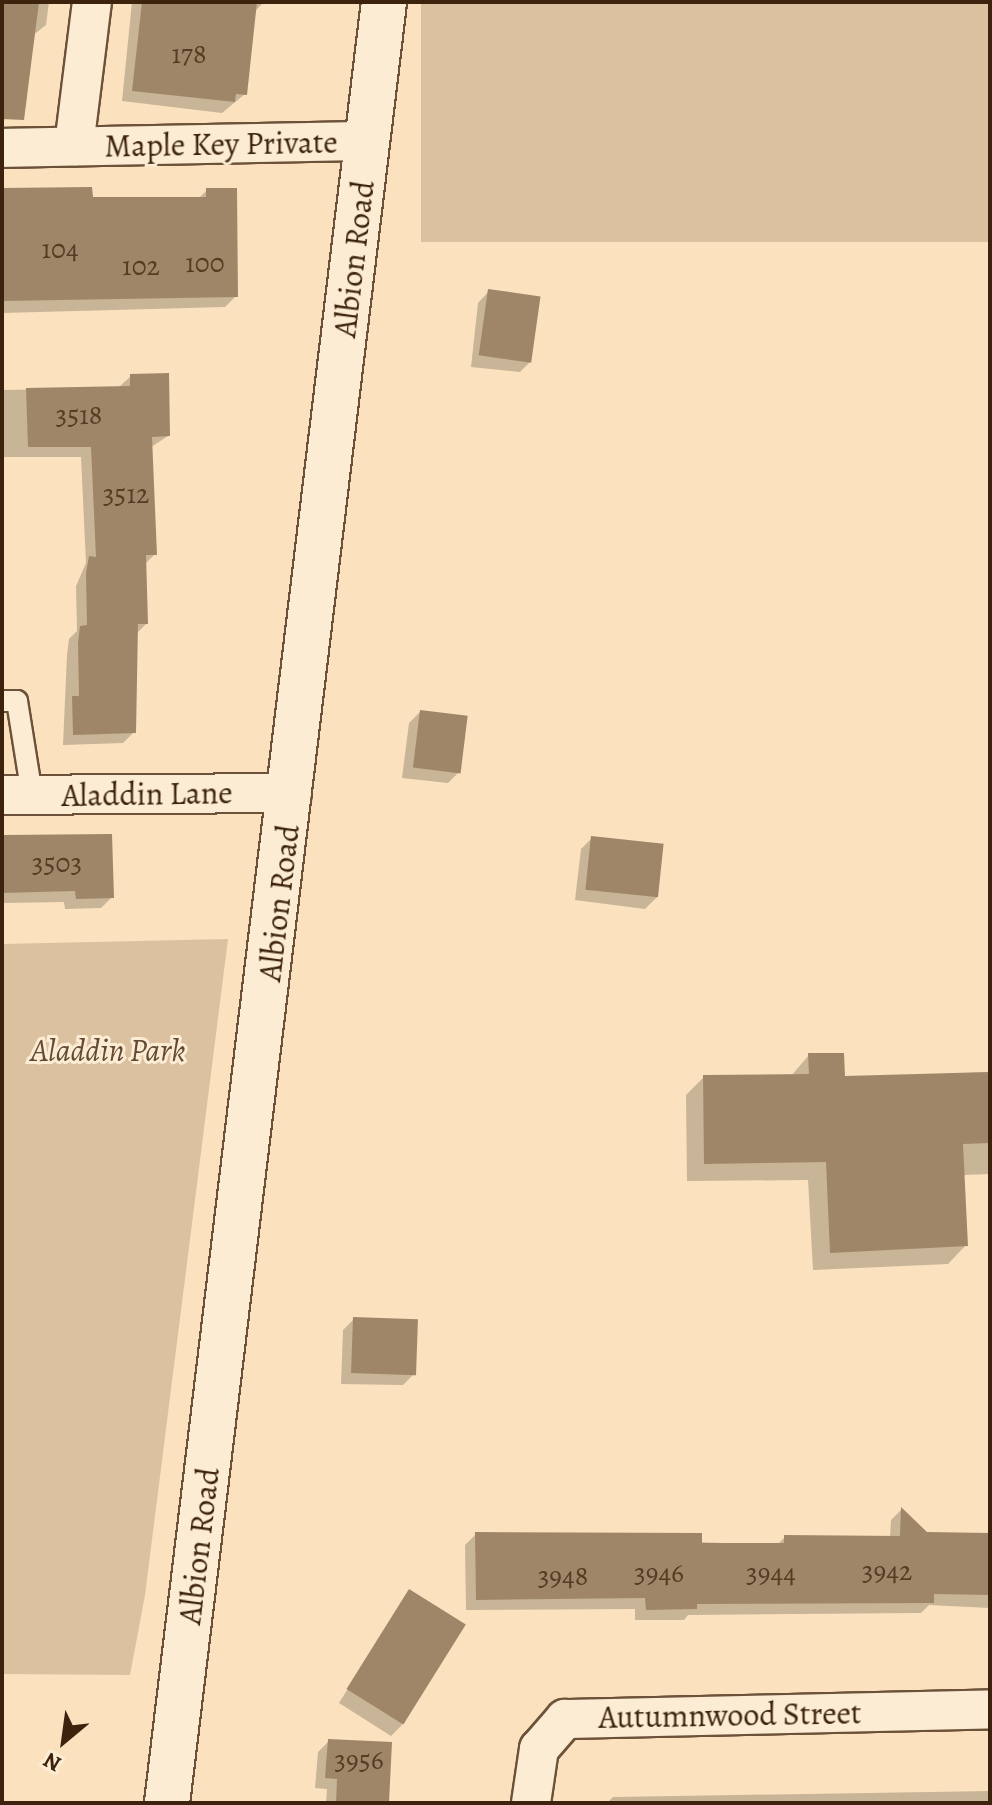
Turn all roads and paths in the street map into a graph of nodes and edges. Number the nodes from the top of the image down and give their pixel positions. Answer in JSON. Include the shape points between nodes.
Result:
{"nodes":[{"id":1,"x":92,"y":2,"type":"edge"},
{"id":2,"x":384,"y":2,"type":"edge"},
{"id":3,"x":368,"y":141,"type":"junction"},
{"id":4,"x":74,"y":146,"type":"junction"},
{"id":5,"x":2,"y":148,"type":"edge"},
{"id":6,"x":2,"y":701,"type":"edge"},
{"id":7,"x":292,"y":793,"type":"junction"},
{"id":8,"x":17,"y":795,"type":"edge"},
{"id":9,"x":990,"y":1709,"type":"edge"},
{"id":10,"x":167,"y":1803,"type":"edge"},
{"id":11,"x":531,"y":1803,"type":"edge"}],
"edges":[{"from":1,"to":4,"type":"street","name":"Maple Key Private"},
{"from":2,"to":3,"type":"street","name":"Albion Road"},
{"from":3,"to":4,"type":"street","name":"Maple Key Private"},
{"from":3,"to":7,"type":"street","name":"Albion Road"},
{"from":4,"to":5,"type":"street","name":"Maple Key Private"},
{"from":6,"to":8,"type":"lane","via":[[17,701]]},
{"from":7,"to":8,"type":"street","name":"Aladdin Lane"},
{"from":7,"to":10,"type":"street","name":"Albion Road"},
{"from":9,"to":11,"type":"street","name":"Autumnwood Street","via":[[565,1719],[539,1749]]}]}
